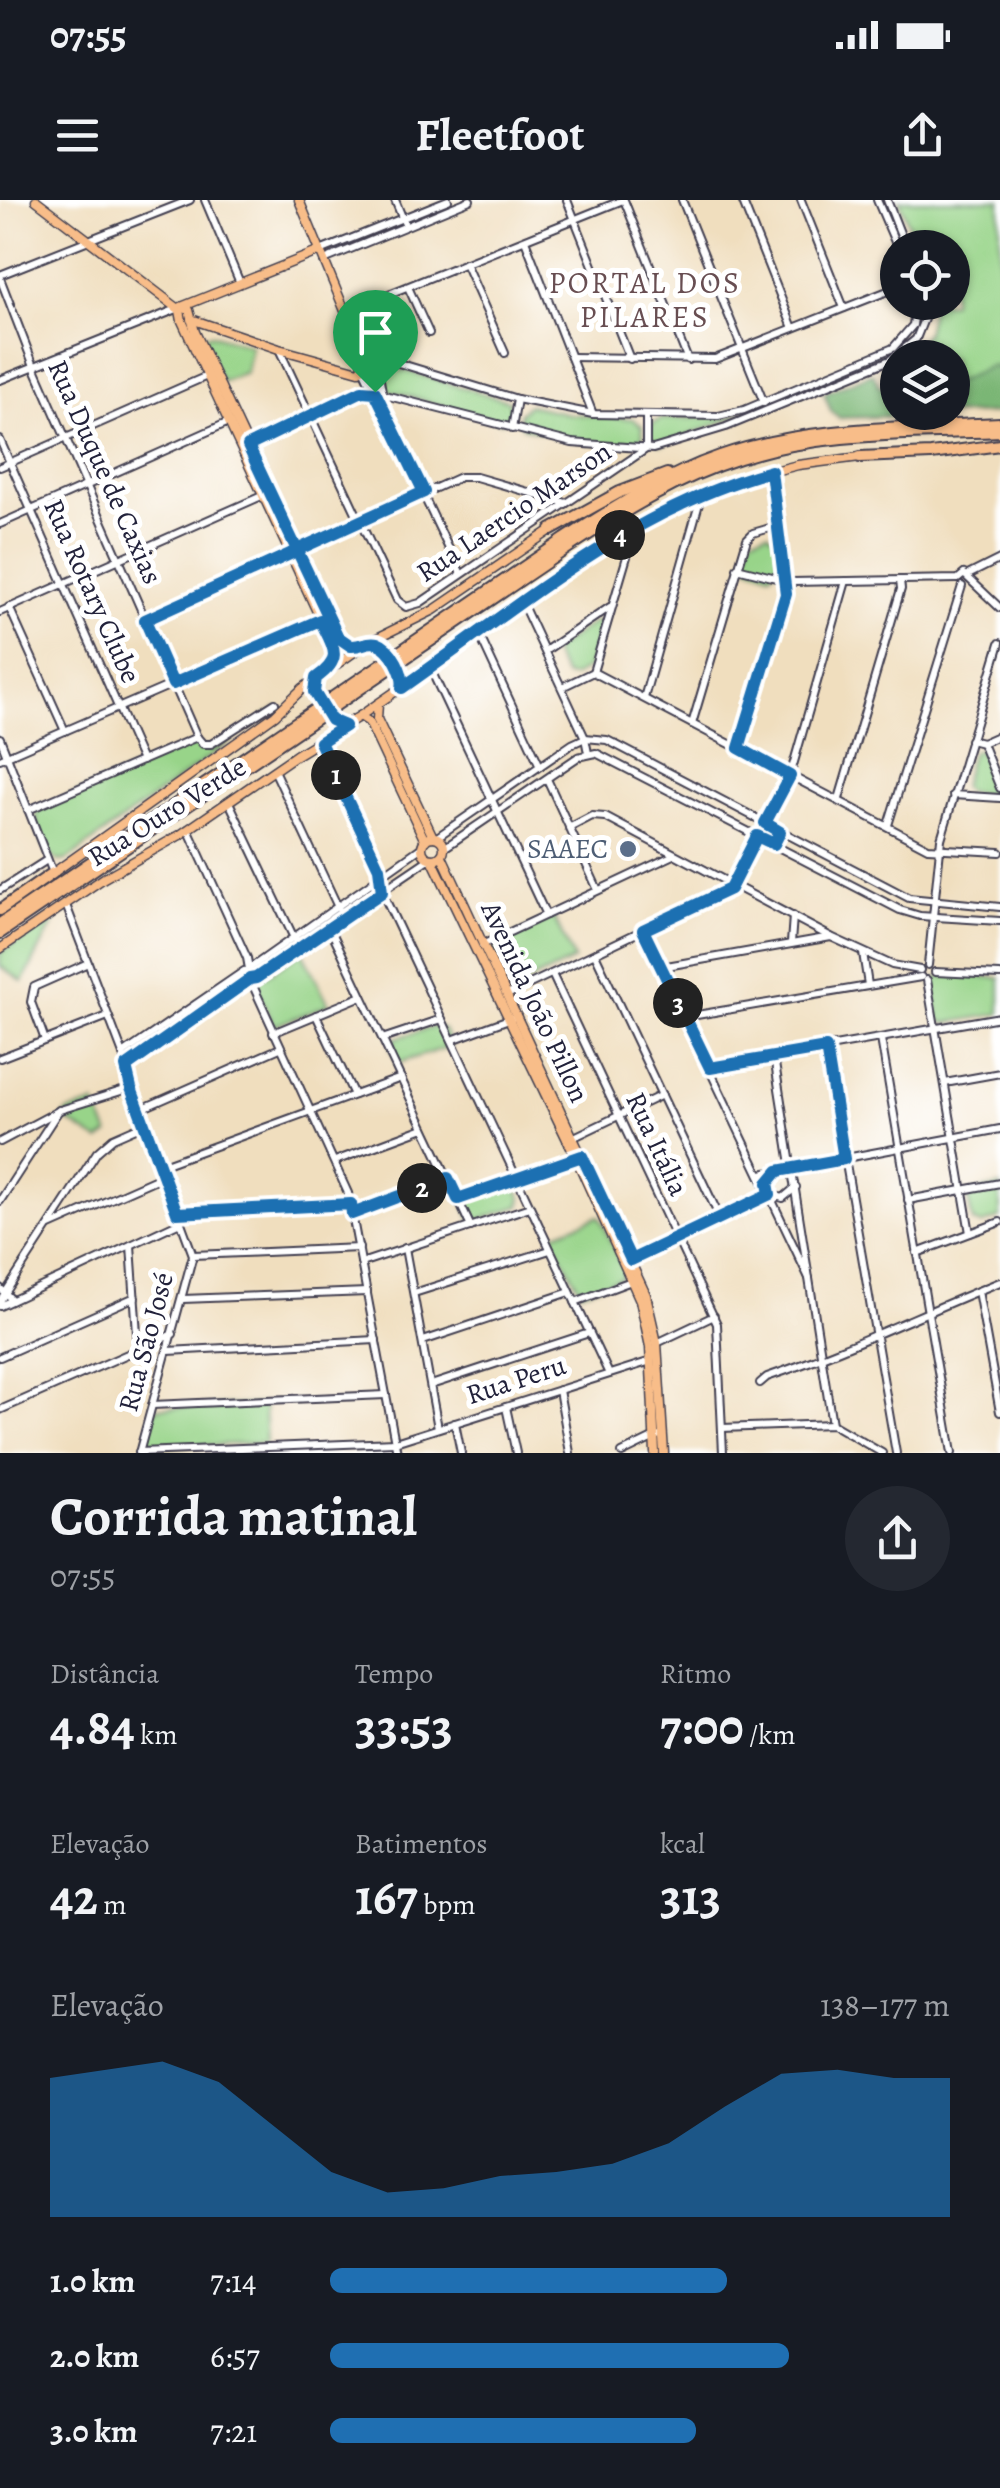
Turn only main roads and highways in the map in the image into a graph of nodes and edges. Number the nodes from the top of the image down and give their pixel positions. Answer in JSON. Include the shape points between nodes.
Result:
{"nodes":[{"id":1,"x":36,"y":200,"type":"edge"},
{"id":2,"x":298,"y":200,"type":"edge"},
{"id":3,"x":320,"y":251,"type":"junction"},
{"id":4,"x":310,"y":255,"type":"junction"},
{"id":5,"x":324,"y":261,"type":"junction"},
{"id":6,"x":185,"y":313,"type":"junction"},
{"id":7,"x":214,"y":326,"type":"junction"},
{"id":8,"x":199,"y":341,"type":"junction"},
{"id":9,"x":1000,"y":427,"type":"edge"},
{"id":10,"x":1000,"y":445,"type":"edge"},
{"id":11,"x":245,"y":448,"type":"junction"},
{"id":12,"x":860,"y":458,"type":"joint"},
{"id":13,"x":697,"y":465,"type":"junction"},
{"id":14,"x":551,"y":530,"type":"joint"},
{"id":15,"x":294,"y":552,"type":"junction"},
{"id":16,"x":364,"y":645,"type":"junction"},
{"id":17,"x":331,"y":668,"type":"junction"},
{"id":18,"x":316,"y":678,"type":"junction"},
{"id":19,"x":402,"y":688,"type":"junction"},
{"id":20,"x":378,"y":704,"type":"junction"},
{"id":21,"x":360,"y":716,"type":"junction"},
{"id":22,"x":345,"y":726,"type":"junction"},
{"id":23,"x":429,"y":841,"type":"junction"},
{"id":24,"x":437,"y":856,"type":"junction"},
{"id":25,"x":52,"y":873,"type":"joint"},
{"id":26,"x":0,"y":910,"type":"edge"},
{"id":27,"x":0,"y":924,"type":"edge"},
{"id":28,"x":0,"y":932,"type":"edge"},
{"id":29,"x":480,"y":946,"type":"junction"},
{"id":30,"x":0,"y":949,"type":"edge"},
{"id":31,"x":514,"y":1017,"type":"junction"},
{"id":32,"x":636,"y":1279,"type":"junction"},
{"id":33,"x":654,"y":1358,"type":"junction"},
{"id":34,"x":658,"y":1435,"type":"junction"},
{"id":35,"x":655,"y":1453,"type":"edge"},
{"id":36,"x":664,"y":1453,"type":"edge"}],
"edges":[{"from":1,"to":6,"type":"main road"},
{"from":2,"to":3,"type":"main road"},
{"from":3,"to":4,"type":"main road"},
{"from":3,"to":5,"type":"main road"},
{"from":4,"to":5,"type":"main road"},
{"from":4,"to":6,"type":"main road"},
{"from":5,"to":7,"type":"main road","via":[[362,352],[362,372]]},
{"from":6,"to":7,"type":"main road"},
{"from":6,"to":8,"type":"main road"},
{"from":6,"to":11,"type":"main road","via":[[207,376]]},
{"from":7,"to":8,"type":"main road"},
{"from":8,"to":11,"type":"main road"},
{"from":9,"to":13,"type":"highway","via":[[819,433]]},
{"from":9,"to":28,"type":"highway","via":[[822,440],[693,476],[583,538]]},
{"from":10,"to":12,"type":"highway"},
{"from":11,"to":15,"type":"main road"},
{"from":12,"to":19,"type":"main road","via":[[771,471],[703,492],[636,525]]},
{"from":13,"to":14,"type":"highway","via":[[620,492]]},
{"from":13,"to":27,"type":"highway","via":[[565,539]]},
{"from":14,"to":16,"type":"main road","via":[[434,610]]},
{"from":15,"to":16,"type":"main road","via":[[338,637]]},
{"from":15,"to":17,"type":"main road","via":[[335,652]]},
{"from":16,"to":17,"type":"main road"},
{"from":16,"to":19,"type":"main road","bridge":true,"via":[[386,648],[402,672]]},
{"from":17,"to":18,"type":"main road"},
{"from":18,"to":22,"type":"main road","bridge":true,"via":[[315,696],[331,720]]},
{"from":18,"to":25,"type":"main road","via":[[275,715]]},
{"from":19,"to":20,"type":"main road"},
{"from":20,"to":21,"type":"main road"},
{"from":20,"to":23,"type":"main road","via":[[377,719]]},
{"from":21,"to":22,"type":"main road","name":"Rua Ouro Verde"},
{"from":21,"to":23,"type":"main road"},
{"from":22,"to":30,"type":"main road","name":"Rua Ouro Verde"},
{"from":23,"to":24,"type":"main road"},
{"from":23,"to":24,"type":"main road"},
{"from":24,"to":29,"type":"main road","name":"Avenida João Pillon"},
{"from":25,"to":26,"type":"highway"},
{"from":29,"to":31,"type":"main road","name":"Avenida João Pillon"},
{"from":29,"to":31,"type":"main road","name":"Avenida João Pillon"},
{"from":31,"to":32,"type":"main road","name":"Avenida João Pillon"},
{"from":32,"to":33,"type":"main road","name":"Avenida João Pillon"},
{"from":32,"to":33,"type":"main road","name":"Avenida João Pillon","via":[[651,1310]]},
{"from":33,"to":34,"type":"main road","name":"Avenida João Pillon"},
{"from":34,"to":35,"type":"main road","name":"Avenida João Pillon"},
{"from":34,"to":36,"type":"main road","name":"Avenida João Pillon"}]}
